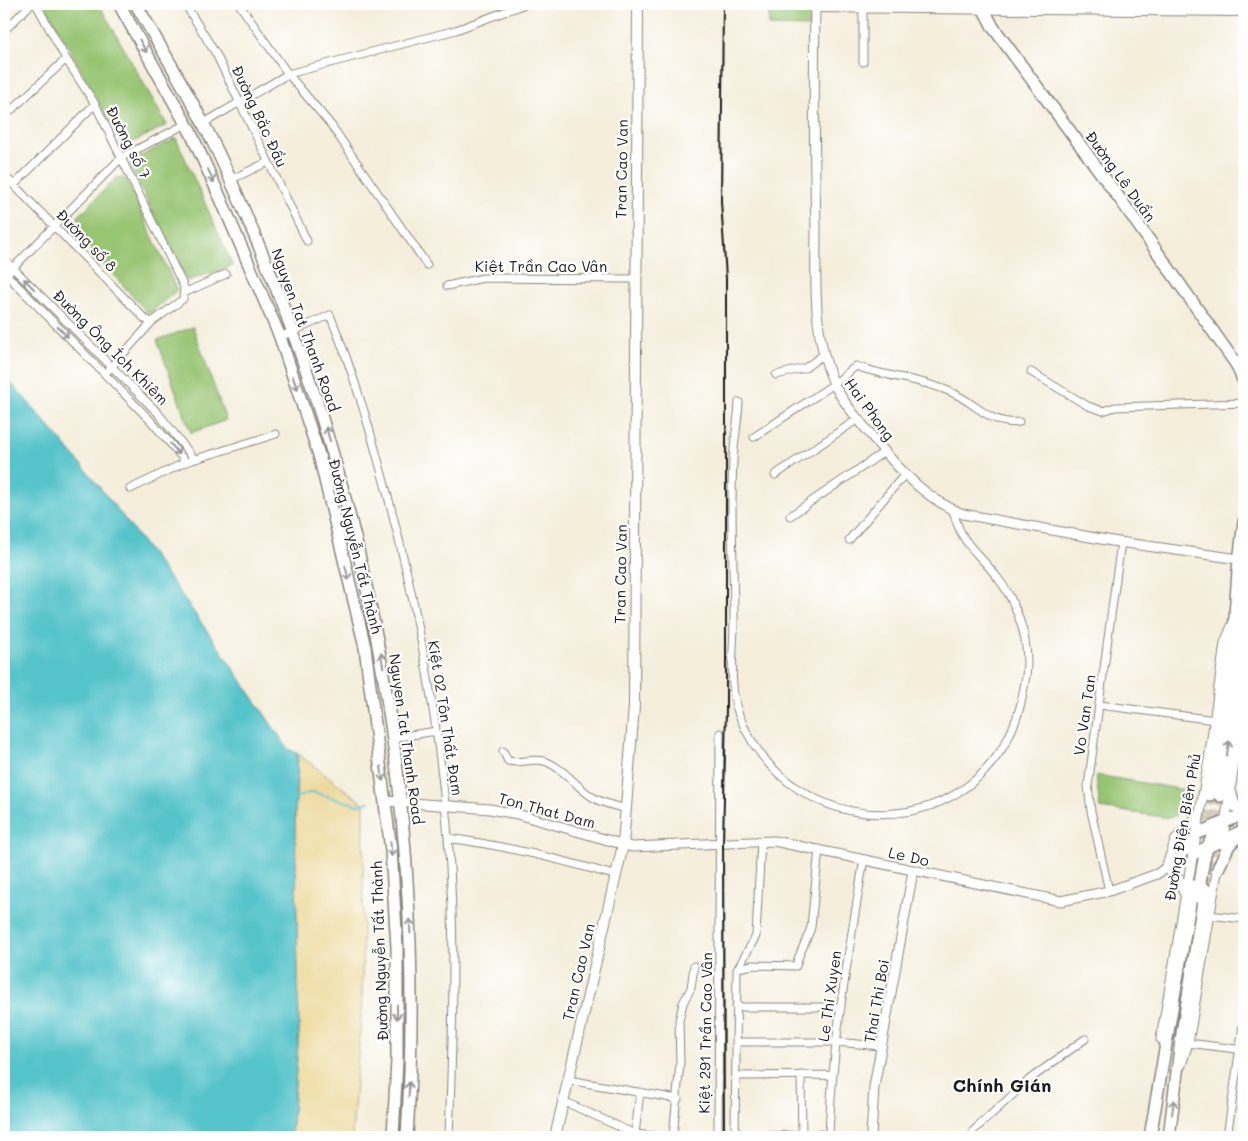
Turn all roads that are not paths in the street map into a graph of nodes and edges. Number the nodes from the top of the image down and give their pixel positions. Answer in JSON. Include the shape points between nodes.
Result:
{"nodes":[{"id":1,"x":31,"y":4,"type":"edge"},
{"id":2,"x":36,"y":4,"type":"edge"},
{"id":3,"x":119,"y":4,"type":"edge"},
{"id":4,"x":136,"y":4,"type":"edge"},
{"id":5,"x":185,"y":4,"type":"edge"},
{"id":6,"x":239,"y":4,"type":"edge"},
{"id":7,"x":525,"y":4,"type":"edge"},
{"id":8,"x":638,"y":4,"type":"edge"},
{"id":9,"x":815,"y":5,"type":"edge"},
{"id":10,"x":981,"y":6,"type":"edge"},
{"id":11,"x":863,"y":7,"type":"junction"},
{"id":12,"x":1244,"y":11,"type":"edge"},
{"id":13,"x":4,"y":31,"type":"edge"},
{"id":14,"x":66,"y":59,"type":"junction"},
{"id":15,"x":863,"y":62,"type":"dead end"},
{"id":16,"x":288,"y":74,"type":"junction"},
{"id":17,"x":240,"y":103,"type":"junction"},
{"id":18,"x":95,"y":104,"type":"junction"},
{"id":19,"x":4,"y":117,"type":"edge"},
{"id":20,"x":204,"y":123,"type":"junction"},
{"id":21,"x":188,"y":128,"type":"junction"},
{"id":22,"x":122,"y":157,"type":"junction"},
{"id":23,"x":268,"y":162,"type":"junction"},
{"id":24,"x":4,"y":175,"type":"edge"},
{"id":25,"x":230,"y":180,"type":"junction"},
{"id":26,"x":14,"y":184,"type":"junction"},
{"id":27,"x":54,"y":226,"type":"junction"},
{"id":28,"x":306,"y":241,"type":"dead end"},
{"id":29,"x":4,"y":259,"type":"edge"},
{"id":30,"x":427,"y":265,"type":"dead end"},
{"id":31,"x":12,"y":268,"type":"junction"},
{"id":32,"x":5,"y":273,"type":"edge"},
{"id":33,"x":226,"y":274,"type":"dead end"},
{"id":34,"x":636,"y":279,"type":"junction"},
{"id":35,"x":447,"y":286,"type":"dead end"},
{"id":36,"x":184,"y":296,"type":"junction"},
{"id":37,"x":152,"y":322,"type":"junction"},
{"id":38,"x":293,"y":330,"type":"junction"},
{"id":39,"x":280,"y":337,"type":"junction"},
{"id":40,"x":824,"y":354,"type":"junction"},
{"id":41,"x":112,"y":367,"type":"junction"},
{"id":42,"x":1241,"y":369,"type":"edge"},
{"id":43,"x":1032,"y":372,"type":"dead end"},
{"id":44,"x":105,"y":374,"type":"junction"},
{"id":45,"x":776,"y":374,"type":"dead end"},
{"id":46,"x":1244,"y":382,"type":"edge"},
{"id":47,"x":834,"y":384,"type":"junction"},
{"id":48,"x":739,"y":402,"type":"dead end"},
{"id":49,"x":1244,"y":403,"type":"edge"},
{"id":50,"x":858,"y":419,"type":"junction"},
{"id":51,"x":1019,"y":422,"type":"dead end"},
{"id":52,"x":276,"y":434,"type":"dead end"},
{"id":53,"x":754,"y":437,"type":"dead end"},
{"id":54,"x":884,"y":452,"type":"junction"},
{"id":55,"x":194,"y":459,"type":"junction"},
{"id":56,"x":186,"y":462,"type":"junction"},
{"id":57,"x":905,"y":474,"type":"junction"},
{"id":58,"x":775,"y":475,"type":"dead end"},
{"id":59,"x":130,"y":489,"type":"dead end"},
{"id":60,"x":953,"y":510,"type":"junction"},
{"id":61,"x":790,"y":516,"type":"dead end"},
{"id":62,"x":1244,"y":522,"type":"edge"},
{"id":63,"x":849,"y":540,"type":"dead end"},
{"id":64,"x":1121,"y":542,"type":"junction"},
{"id":65,"x":357,"y":551,"type":"junction"},
{"id":66,"x":342,"y":555,"type":"junction"},
{"id":67,"x":1239,"y":559,"type":"junction"},
{"id":68,"x":1234,"y":621,"type":"junction"},
{"id":69,"x":1244,"y":639,"type":"edge"},
{"id":70,"x":1244,"y":698,"type":"edge"},
{"id":71,"x":1100,"y":705,"type":"junction"},
{"id":72,"x":1215,"y":720,"type":"junction"},
{"id":73,"x":436,"y":731,"type":"junction"},
{"id":74,"x":720,"y":732,"type":"dead end"},
{"id":75,"x":393,"y":738,"type":"junction"},
{"id":76,"x":503,"y":751,"type":"dead end"},
{"id":77,"x":1220,"y":795,"type":"junction"},
{"id":78,"x":386,"y":801,"type":"junction"},
{"id":79,"x":402,"y":802,"type":"junction"},
{"id":80,"x":445,"y":805,"type":"junction"},
{"id":81,"x":627,"y":809,"type":"junction"},
{"id":82,"x":1200,"y":812,"type":"junction"},
{"id":83,"x":1244,"y":813,"type":"edge"},
{"id":84,"x":1227,"y":820,"type":"junction"},
{"id":85,"x":1244,"y":831,"type":"edge"},
{"id":86,"x":1196,"y":834,"type":"junction"},
{"id":87,"x":448,"y":838,"type":"junction"},
{"id":88,"x":1223,"y":839,"type":"junction"},
{"id":89,"x":760,"y":841,"type":"junction"},
{"id":90,"x":720,"y":842,"type":"junction"},
{"id":91,"x":623,"y":845,"type":"junction"},
{"id":92,"x":1206,"y":847,"type":"junction"},
{"id":93,"x":819,"y":849,"type":"junction"},
{"id":94,"x":1193,"y":854,"type":"junction"},
{"id":95,"x":1180,"y":857,"type":"junction"},
{"id":96,"x":864,"y":859,"type":"junction"},
{"id":97,"x":1166,"y":868,"type":"junction"},
{"id":98,"x":913,"y":871,"type":"junction"},
{"id":99,"x":1217,"y":871,"type":"junction"},
{"id":100,"x":616,"y":876,"type":"junction"},
{"id":101,"x":1193,"y":886,"type":"tunnel mouth"},
{"id":102,"x":1206,"y":887,"type":"tunnel mouth"},
{"id":103,"x":1109,"y":892,"type":"junction"},
{"id":104,"x":1185,"y":900,"type":"junction"},
{"id":105,"x":1209,"y":914,"type":"junction"},
{"id":106,"x":1244,"y":919,"type":"edge"},
{"id":107,"x":694,"y":966,"type":"dead end"},
{"id":108,"x":738,"y":968,"type":"junction"},
{"id":109,"x":736,"y":1007,"type":"junction"},
{"id":110,"x":841,"y":1007,"type":"junction"},
{"id":111,"x":1244,"y":1019,"type":"edge"},
{"id":112,"x":1085,"y":1040,"type":"dead end"},
{"id":113,"x":736,"y":1042,"type":"junction"},
{"id":114,"x":836,"y":1042,"type":"junction"},
{"id":115,"x":1188,"y":1043,"type":"junction"},
{"id":116,"x":881,"y":1046,"type":"junction"},
{"id":117,"x":397,"y":1049,"type":"junction"},
{"id":118,"x":411,"y":1049,"type":"junction"},
{"id":119,"x":1242,"y":1049,"type":"edge"},
{"id":120,"x":1162,"y":1061,"type":"junction"},
{"id":121,"x":801,"y":1075,"type":"junction"},
{"id":122,"x":832,"y":1075,"type":"junction"},
{"id":123,"x":736,"y":1076,"type":"junction"},
{"id":124,"x":1178,"y":1076,"type":"junction"},
{"id":125,"x":568,"y":1080,"type":"junction"},
{"id":126,"x":640,"y":1092,"type":"junction"},
{"id":127,"x":678,"y":1099,"type":"junction"},
{"id":128,"x":563,"y":1101,"type":"junction"},
{"id":129,"x":973,"y":1131,"type":"dead end"},
{"id":130,"x":634,"y":1134,"type":"junction"},
{"id":131,"x":802,"y":1135,"type":"junction"},
{"id":132,"x":829,"y":1136,"type":"edge"},
{"id":133,"x":393,"y":1137,"type":"edge"},
{"id":134,"x":407,"y":1137,"type":"edge"},
{"id":135,"x":449,"y":1137,"type":"edge"},
{"id":136,"x":555,"y":1137,"type":"edge"},
{"id":137,"x":663,"y":1137,"type":"edge"},
{"id":138,"x":673,"y":1137,"type":"edge"},
{"id":139,"x":718,"y":1137,"type":"edge"},
{"id":140,"x":736,"y":1137,"type":"edge"},
{"id":141,"x":871,"y":1137,"type":"edge"},
{"id":142,"x":1150,"y":1137,"type":"edge"},
{"id":143,"x":1169,"y":1137,"type":"edge"},
{"id":144,"x":1227,"y":1137,"type":"edge"}],
"edges":[{"from":1,"to":13,"type":"street"},
{"from":2,"to":14,"type":"street","name":"Đường số 7"},
{"from":3,"to":21,"type":"main road","name":"Đường Nguyễn Tất Thành","one_way":true},
{"from":4,"to":20,"type":"main road","name":"Nguyen Tat Thanh Road"},
{"from":5,"to":17,"type":"street","name":"Đường Bắc Đẩu","via":[[216,54]]},
{"from":6,"to":16,"type":"street"},
{"from":7,"to":16,"type":"street","via":[[456,30]]},
{"from":8,"to":34,"type":"main road","name":"Tran Cao Van"},
{"from":9,"to":11,"type":"main road"},
{"from":9,"to":40,"type":"street","name":"Hai Phong","via":[[816,270]]},
{"from":10,"to":11,"type":"main road"},
{"from":10,"to":12,"type":"main road"},
{"from":10,"to":42,"type":"main road","name":"Đường Lê Duẩn","via":[[1020,65]]},
{"from":11,"to":15,"type":"street"},
{"from":14,"to":18,"type":"street","name":"Đường số 7"},
{"from":14,"to":19,"type":"street"},
{"from":16,"to":17,"type":"street"},
{"from":16,"to":30,"type":"street","via":[[331,125]]},
{"from":17,"to":20,"type":"street"},
{"from":17,"to":23,"type":"street","name":"Đường Bắc Đẩu"},
{"from":18,"to":22,"type":"street","name":"Đường số 7"},
{"from":18,"to":26,"type":"street"},
{"from":20,"to":21,"type":"main road"},
{"from":20,"to":25,"type":"main road","name":"Nguyen Tat Thanh Road"},
{"from":21,"to":22,"type":"street"},
{"from":21,"to":39,"type":"main road","name":"Đường Nguyễn Tất Thành","one_way":true},
{"from":22,"to":27,"type":"street"},
{"from":22,"to":36,"type":"street","name":"Đường số 7","via":[[183,284]]},
{"from":23,"to":25,"type":"street"},
{"from":23,"to":28,"type":"street","name":"Đường Bắc Đẩu"},
{"from":24,"to":26,"type":"street","name":"Đường số 8"},
{"from":25,"to":38,"type":"main road","name":"Nguyen Tat Thanh Road"},
{"from":26,"to":27,"type":"street","name":"Đường số 8"},
{"from":27,"to":31,"type":"street"},
{"from":27,"to":37,"type":"street","name":"Đường số 8","via":[[145,319]]},
{"from":29,"to":31,"type":"street","name":"Đường Ông Ích Khiêm"},
{"from":31,"to":32,"type":"street"},
{"from":41,"to":31,"type":"street","name":"Đường Ông Ích Khiêm","one_way":true},
{"from":32,"to":44,"type":"street","name":"Đường Ông Ích Khiêm","one_way":true},
{"from":33,"to":36,"type":"street"},
{"from":34,"to":35,"type":"street","name":"Kiệt Trần Cao Vân","via":[[483,278]]},
{"from":34,"to":81,"type":"main road","name":"Tran Cao Van","via":[[634,706]]},
{"from":36,"to":37,"type":"street"},
{"from":37,"to":41,"type":"street"},
{"from":38,"to":39,"type":"street"},
{"from":65,"to":38,"type":"main road","name":"Nguyen Tat Thanh Road","one_way":true,"via":[[325,425]]},
{"from":38,"to":73,"type":"street","name":"Kiệt 02 Tôn Thất Đạm","via":[[330,315],[344,348],[374,442],[399,538]]},
{"from":39,"to":66,"type":"main road","name":"Đường Nguyễn Tất Thành","one_way":true,"via":[[319,455]]},
{"from":40,"to":45,"type":"street","via":[[805,368]]},
{"from":40,"to":47,"type":"street","name":"Hai Phong"},
{"from":41,"to":44,"type":"street"},
{"from":41,"to":55,"type":"street","name":"Đường Ông Ích Khiêm","via":[[158,413]]},
{"from":42,"to":46,"type":"main road","name":"Đường Lê Duẩn"},
{"from":43,"to":49,"type":"street","via":[[1088,406],[1103,411],[1115,407]]},
{"from":44,"to":56,"type":"street","name":"Đường Ông Ích Khiêm","one_way":true},
{"from":47,"to":50,"type":"street","name":"Hai Phong"},
{"from":47,"to":51,"type":"street","via":[[856,366],[956,395],[1006,424]]},
{"from":47,"to":53,"type":"street"},
{"from":48,"to":60,"type":"street","via":[[733,464],[733,697],[750,740],[760,755],[778,776],[808,796],[861,814],[886,815],[917,809],[947,798],[968,783],[990,763],[1008,738],[1022,698],[1027,664],[1021,627],[1004,585],[961,536]]},
{"from":50,"to":54,"type":"street","name":"Hai Phong"},
{"from":50,"to":58,"type":"street"},
{"from":52,"to":55,"type":"street"},
{"from":54,"to":57,"type":"street","name":"Hai Phong"},
{"from":54,"to":61,"type":"street"},
{"from":55,"to":56,"type":"street"},
{"from":56,"to":59,"type":"street"},
{"from":57,"to":60,"type":"street","name":"Hai Phong"},
{"from":57,"to":63,"type":"street"},
{"from":60,"to":64,"type":"street","name":"Hai Phong","via":[[977,518]]},
{"from":62,"to":67,"type":"main road","name":"Đường Điện Biên Phủ"},
{"from":64,"to":67,"type":"street","name":"Hai Phong"},
{"from":64,"to":71,"type":"street","name":"Vo Van Tan"},
{"from":65,"to":66,"type":"main road"},
{"from":75,"to":65,"type":"main road","name":"Nguyen Tat Thanh Road","one_way":true,"via":[[381,653]]},
{"from":66,"to":78,"type":"main road","name":"Đường Nguyễn Tất Thành","one_way":true,"via":[[365,647]]},
{"from":67,"to":68,"type":"main road","name":"Đường Điện Biên Phủ"},
{"from":68,"to":72,"type":"street","name":"Đường Điện Biên Phủ","via":[[1225,643]]},
{"from":68,"to":77,"type":"main road"},
{"from":77,"to":69,"type":"main road","one_way":true},
{"from":70,"to":77,"type":"street"},
{"from":71,"to":72,"type":"street"},
{"from":71,"to":103,"type":"street","name":"Vo Van Tan","via":[[1088,786]]},
{"from":72,"to":82,"type":"street","name":"Đường Điện Biên Phủ"},
{"from":73,"to":75,"type":"street"},
{"from":73,"to":80,"type":"street","name":"Kiệt 02 Tôn Thất Đạm"},
{"from":74,"to":90,"type":"street","name":"Kiệt 291 Trần Cao Vân"},
{"from":75,"to":79,"type":"main road","name":"Nguyen Tat Thanh Road"},
{"from":76,"to":81,"type":"street","via":[[508,761],[548,762],[592,797]]},
{"from":77,"to":83,"type":"main road"},
{"from":77,"to":84,"type":"street"},
{"from":78,"to":79,"type":"street","name":"Ton That Dam"},
{"from":78,"to":117,"type":"main road","name":"Đường Nguyễn Tất Thành","one_way":true,"via":[[397,947]]},
{"from":79,"to":80,"type":"street","name":"Ton That Dam"},
{"from":118,"to":79,"type":"main road","name":"Nguyen Tat Thanh Road","one_way":true,"via":[[411,946]]},
{"from":80,"to":87,"type":"street","name":"Kiệt 02 Tôn Thất Đạm"},
{"from":80,"to":91,"type":"street","name":"Ton That Dam","via":[[517,814]]},
{"from":81,"to":91,"type":"main road","name":"Tran Cao Van"},
{"from":82,"to":86,"type":"street","name":"Đường Điện Biên Phủ"},
{"from":82,"to":97,"type":"street","via":[[1176,839]]},
{"from":83,"to":84,"type":"main road"},
{"from":84,"to":86,"type":"main road"},
{"from":84,"to":88,"type":"street"},
{"from":84,"to":92,"type":"main road","via":[[1212,834]]},
{"from":85,"to":88,"type":"main road"},
{"from":85,"to":99,"type":"main road","via":[[1230,845]]},
{"from":86,"to":94,"type":"street","name":"Đường Điện Biên Phủ"},
{"from":86,"to":95,"type":"street","name":"Le Do"},
{"from":87,"to":100,"type":"street","via":[[550,856]]},
{"from":87,"to":135,"type":"street","name":"Kiệt 02 Tôn Thất Đạm","via":[[453,960]]},
{"from":88,"to":92,"type":"main road"},
{"from":88,"to":99,"type":"street"},
{"from":89,"to":90,"type":"street","name":"Le Do"},
{"from":89,"to":93,"type":"street","name":"Le Do"},
{"from":89,"to":108,"type":"street","via":[[756,936]]},
{"from":90,"to":91,"type":"street","name":"Le Do"},
{"from":90,"to":139,"type":"street","name":"Kiệt 291 Trần Cao Vân"},
{"from":91,"to":100,"type":"main road","name":"Tran Cao Van"},
{"from":92,"to":94,"type":"main road"},
{"from":92,"to":120,"type":"main road","via":[[1173,1041]]},
{"from":93,"to":96,"type":"street","name":"Le Do"},
{"from":93,"to":108,"type":"street","via":[[811,927],[798,953],[796,966]]},
{"from":94,"to":95,"type":"street","name":"Le Do"},
{"from":94,"to":104,"type":"street","name":"Đường Điện Biên Phủ"},
{"from":95,"to":97,"type":"street","name":"Le Do"},
{"from":96,"to":98,"type":"street","name":"Le Do"},
{"from":96,"to":110,"type":"street","name":"Le Thi Xuyen"},
{"from":97,"to":103,"type":"street","name":"Le Do","via":[[1147,879]]},
{"from":97,"to":104,"type":"street","via":[[1183,885]]},
{"from":98,"to":103,"type":"street","name":"Le Do","via":[[1051,900]]},
{"from":98,"to":116,"type":"street","name":"Thai Thi Boi"},
{"from":99,"to":105,"type":"street"},
{"from":100,"to":125,"type":"main road","name":"Tran Cao Van"},
{"from":101,"to":120,"type":"main road"},
{"from":102,"to":124,"type":"main road"},
{"from":104,"to":120,"type":"street","name":"Đường Điện Biên Phủ","via":[[1160,1047]]},
{"from":105,"to":106,"type":"street"},
{"from":105,"to":115,"type":"street"},
{"from":107,"to":127,"type":"street","via":[[691,988],[679,1021]]},
{"from":108,"to":109,"type":"street"},
{"from":109,"to":110,"type":"street"},
{"from":109,"to":113,"type":"street"},
{"from":110,"to":114,"type":"street","name":"Le Thi Xuyen"},
{"from":111,"to":119,"type":"street"},
{"from":112,"to":129,"type":"street","via":[[1030,1079]]},
{"from":113,"to":114,"type":"street"},
{"from":113,"to":123,"type":"street"},
{"from":114,"to":116,"type":"street"},
{"from":114,"to":122,"type":"street","name":"Le Thi Xuyen"},
{"from":115,"to":119,"type":"street"},
{"from":115,"to":124,"type":"street"},
{"from":116,"to":141,"type":"street","name":"Thai Thi Boi"},
{"from":117,"to":118,"type":"main road"},
{"from":117,"to":133,"type":"main road","name":"Đường Nguyễn Tất Thành"},
{"from":134,"to":118,"type":"main road","name":"Nguyen Tat Thanh Road","one_way":true},
{"from":119,"to":144,"type":"street"},
{"from":120,"to":142,"type":"main road","name":"Đường Điện Biên Phủ"},
{"from":121,"to":122,"type":"street"},
{"from":121,"to":123,"type":"street"},
{"from":121,"to":131,"type":"street"},
{"from":122,"to":132,"type":"street","name":"Le Thi Xuyen"},
{"from":123,"to":140,"type":"street"},
{"from":143,"to":124,"type":"main road","one_way":true},
{"from":125,"to":126,"type":"street"},
{"from":125,"to":128,"type":"main road","name":"Tran Cao Van"},
{"from":126,"to":127,"type":"street"},
{"from":126,"to":130,"type":"street"},
{"from":127,"to":138,"type":"street"},
{"from":128,"to":130,"type":"street"},
{"from":128,"to":136,"type":"main road","name":"Tran Cao Van"},
{"from":130,"to":137,"type":"street"},
{"from":131,"to":132,"type":"street"},
{"from":131,"to":140,"type":"street"}]}
